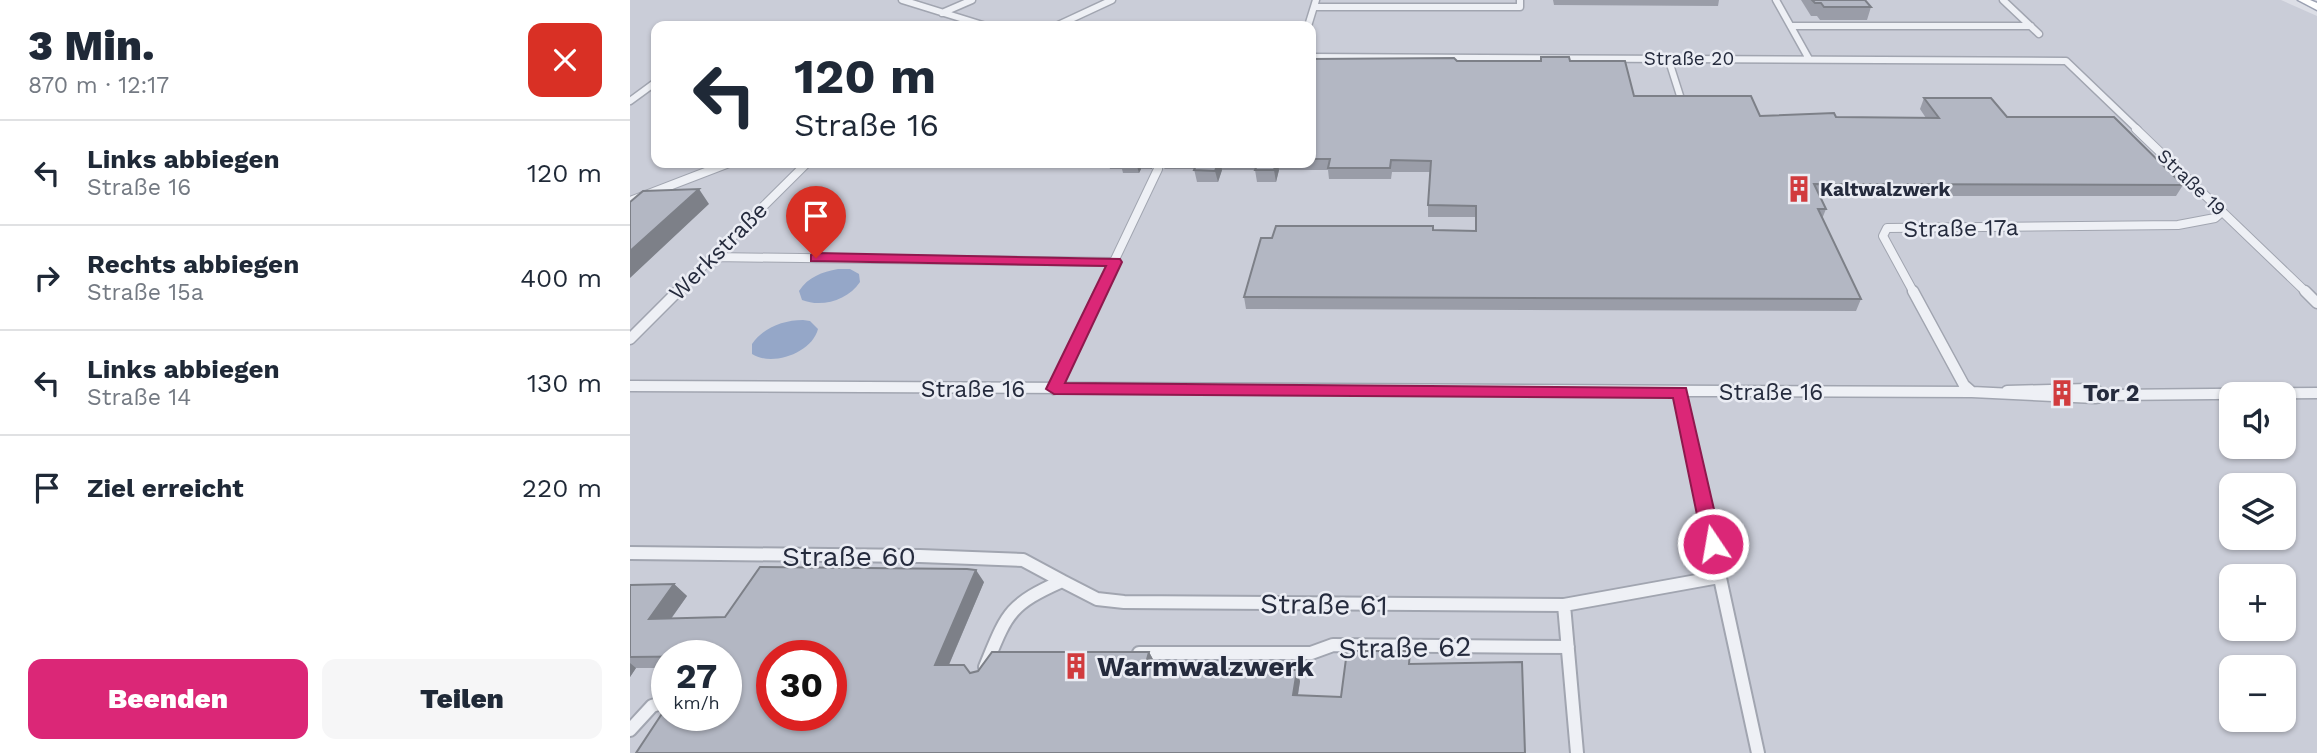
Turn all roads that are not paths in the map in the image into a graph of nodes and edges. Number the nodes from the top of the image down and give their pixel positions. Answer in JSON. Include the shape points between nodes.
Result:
{"nodes":[{"id":1,"x":902,"y":0,"type":"edge"},
{"id":2,"x":972,"y":0,"type":"edge"},
{"id":3,"x":1112,"y":0,"type":"edge"},
{"id":4,"x":1776,"y":0,"type":"edge"},
{"id":5,"x":2003,"y":0,"type":"edge"},
{"id":6,"x":2303,"y":0,"type":"edge"},
{"id":7,"x":1315,"y":4,"type":"edge"},
{"id":8,"x":1520,"y":4,"type":"edge"},
{"id":9,"x":2317,"y":7,"type":"edge"},
{"id":10,"x":941,"y":13,"type":"junction"},
{"id":11,"x":969,"y":21,"type":"edge"},
{"id":12,"x":1067,"y":21,"type":"edge"},
{"id":13,"x":1310,"y":21,"type":"edge"},
{"id":14,"x":1791,"y":26,"type":"junction"},
{"id":15,"x":2031,"y":26,"type":"junction"},
{"id":16,"x":2039,"y":34,"type":"dead end"},
{"id":17,"x":1316,"y":57,"type":"edge"},
{"id":18,"x":1668,"y":58,"type":"junction"},
{"id":19,"x":1809,"y":59,"type":"junction"},
{"id":20,"x":2066,"y":61,"type":"joint"},
{"id":21,"x":651,"y":86,"type":"edge"},
{"id":22,"x":630,"y":101,"type":"edge"},
{"id":23,"x":1682,"y":103,"type":"edge"},
{"id":24,"x":716,"y":168,"type":"edge"},
{"id":25,"x":802,"y":168,"type":"edge"},
{"id":26,"x":1158,"y":169,"type":"dead end"},
{"id":27,"x":630,"y":201,"type":"edge"},
{"id":28,"x":2222,"y":212,"type":"junction"},
{"id":29,"x":712,"y":257,"type":"junction"},
{"id":30,"x":1115,"y":262,"type":"junction"},
{"id":31,"x":2317,"y":303,"type":"edge"},
{"id":32,"x":630,"y":339,"type":"edge"},
{"id":33,"x":630,"y":386,"type":"edge"},
{"id":34,"x":1054,"y":389,"type":"junction"},
{"id":35,"x":1680,"y":392,"type":"junction"},
{"id":36,"x":1972,"y":392,"type":"junction"},
{"id":37,"x":2317,"y":393,"type":"edge"},
{"id":38,"x":630,"y":553,"type":"edge"},
{"id":39,"x":1719,"y":576,"type":"junction"},
{"id":40,"x":1062,"y":581,"type":"junction"},
{"id":41,"x":1564,"y":605,"type":"junction"},
{"id":42,"x":1568,"y":647,"type":"junction"},
{"id":43,"x":1004,"y":653,"type":"edge"},
{"id":44,"x":1130,"y":653,"type":"edge"},
{"id":45,"x":990,"y":654,"type":"junction"},
{"id":46,"x":981,"y":676,"type":"edge"},
{"id":47,"x":651,"y":707,"type":"edge"},
{"id":48,"x":630,"y":730,"type":"edge"},
{"id":49,"x":1577,"y":753,"type":"edge"},
{"id":50,"x":1758,"y":753,"type":"edge"}],
"edges":[{"from":1,"to":10,"type":"street"},
{"from":2,"to":10,"type":"street"},
{"from":3,"to":12,"type":"street"},
{"from":4,"to":14,"type":"street"},
{"from":5,"to":15,"type":"street"},
{"from":6,"to":9,"type":"main road"},
{"from":7,"to":8,"type":"street"},
{"from":7,"to":13,"type":"street"},
{"from":10,"to":11,"type":"street"},
{"from":14,"to":15,"type":"street"},
{"from":14,"to":19,"type":"street"},
{"from":15,"to":16,"type":"street"},
{"from":17,"to":18,"type":"street","name":"Straße 20"},
{"from":18,"to":19,"type":"street","name":"Straße 20"},
{"from":18,"to":23,"type":"street"},
{"from":19,"to":20,"type":"street","name":"Straße 20"},
{"from":20,"to":28,"type":"street","name":"Straße 19"},
{"from":21,"to":22,"type":"street"},
{"from":24,"to":27,"type":"street"},
{"from":25,"to":29,"type":"street","name":"Werkstraße"},
{"from":26,"to":30,"type":"street"},
{"from":28,"to":31,"type":"street","name":"Straße 19"},
{"from":28,"to":36,"type":"street","name":"Straße 17a","via":[[2215,218],[2178,225],[1887,228],[1883,236],[1898,265]]},
{"from":29,"to":30,"type":"street"},
{"from":29,"to":32,"type":"street","name":"Werkstraße"},
{"from":30,"to":34,"type":"street"},
{"from":33,"to":34,"type":"street","name":"Straße 16"},
{"from":34,"to":35,"type":"street","name":"Straße 16"},
{"from":35,"to":36,"type":"street","name":"Straße 16"},
{"from":35,"to":39,"type":"street"},
{"from":36,"to":37,"type":"street","name":"Straße 16","via":[[2085,398]]},
{"from":38,"to":40,"type":"street","name":"Straße 60","via":[[1023,560]]},
{"from":39,"to":41,"type":"street","name":"Straße 61"},
{"from":39,"to":50,"type":"street"},
{"from":40,"to":41,"type":"street","name":"Straße 61","via":[[1097,598],[1124,602]]},
{"from":40,"to":45,"type":"street","via":[[1031,595],[1006,617]]},
{"from":41,"to":42,"type":"street"},
{"from":42,"to":44,"type":"street","name":"Straße 62","via":[[1333,645],[1311,653]]},
{"from":42,"to":49,"type":"street"},
{"from":43,"to":45,"type":"street"},
{"from":45,"to":46,"type":"street"},
{"from":47,"to":48,"type":"street"}]}
